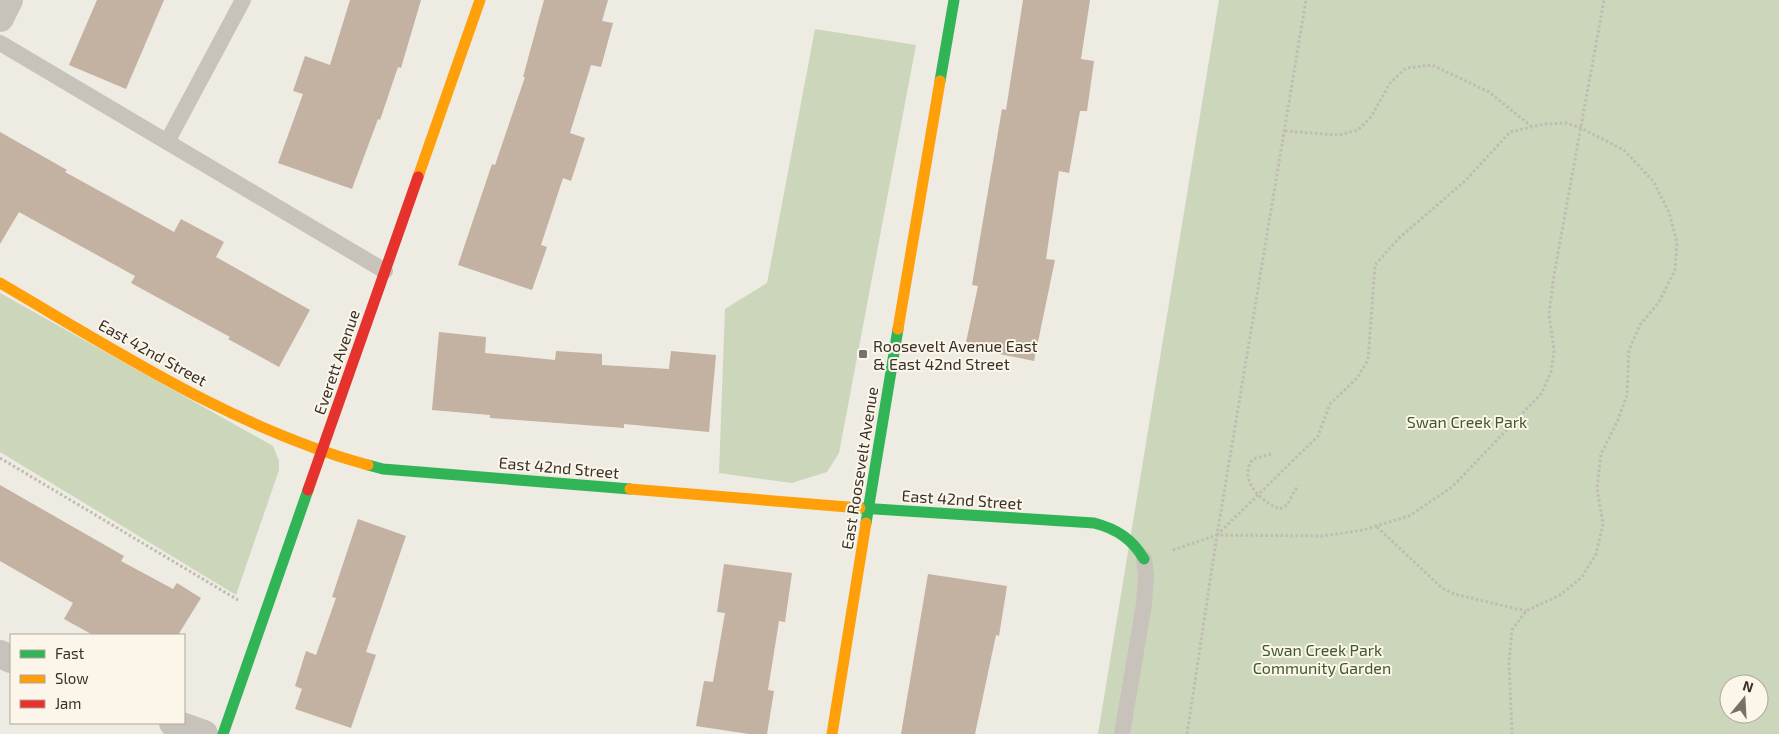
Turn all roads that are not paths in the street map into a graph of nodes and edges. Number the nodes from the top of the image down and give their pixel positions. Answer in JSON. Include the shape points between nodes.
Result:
{"nodes":[{"id":1,"x":9,"y":0,"type":"edge"},
{"id":2,"x":243,"y":0,"type":"edge"},
{"id":3,"x":480,"y":0,"type":"edge"},
{"id":4,"x":954,"y":0,"type":"edge"},
{"id":5,"x":0,"y":18,"type":"edge"},
{"id":6,"x":0,"y":43,"type":"edge"},
{"id":7,"x":167,"y":142,"type":"junction"},
{"id":8,"x":385,"y":271,"type":"junction"},
{"id":9,"x":0,"y":283,"type":"edge"},
{"id":10,"x":321,"y":452,"type":"junction"},
{"id":11,"x":868,"y":509,"type":"junction"},
{"id":12,"x":1144,"y":559,"type":"joint"},
{"id":13,"x":176,"y":724,"type":"edge"},
{"id":14,"x":204,"y":734,"type":"edge"},
{"id":15,"x":223,"y":734,"type":"edge"},
{"id":16,"x":832,"y":734,"type":"edge"},
{"id":17,"x":1122,"y":734,"type":"edge"}],
"edges":[{"from":1,"to":5,"type":"street"},
{"from":2,"to":7,"type":"lane"},
{"from":3,"to":8,"type":"street","name":"Everett Avenue"},
{"from":4,"to":11,"type":"street","name":"East Roosevelt Avenue"},
{"from":6,"to":7,"type":"lane"},
{"from":7,"to":8,"type":"lane"},
{"from":8,"to":10,"type":"street","name":"Everett Avenue"},
{"from":9,"to":10,"type":"street","name":"East 42nd Street","via":[[171,384]]},
{"from":10,"to":11,"type":"street","name":"East 42nd Street","via":[[384,469]]},
{"from":10,"to":15,"type":"street","name":"Everett Avenue"},
{"from":11,"to":12,"type":"street","name":"East 42nd Street","via":[[1094,523],[1130,539]]},
{"from":11,"to":16,"type":"street","name":"East Roosevelt Avenue"},
{"from":12,"to":17,"type":"lane","via":[[1144,604]]},
{"from":13,"to":14,"type":"street"}]}
